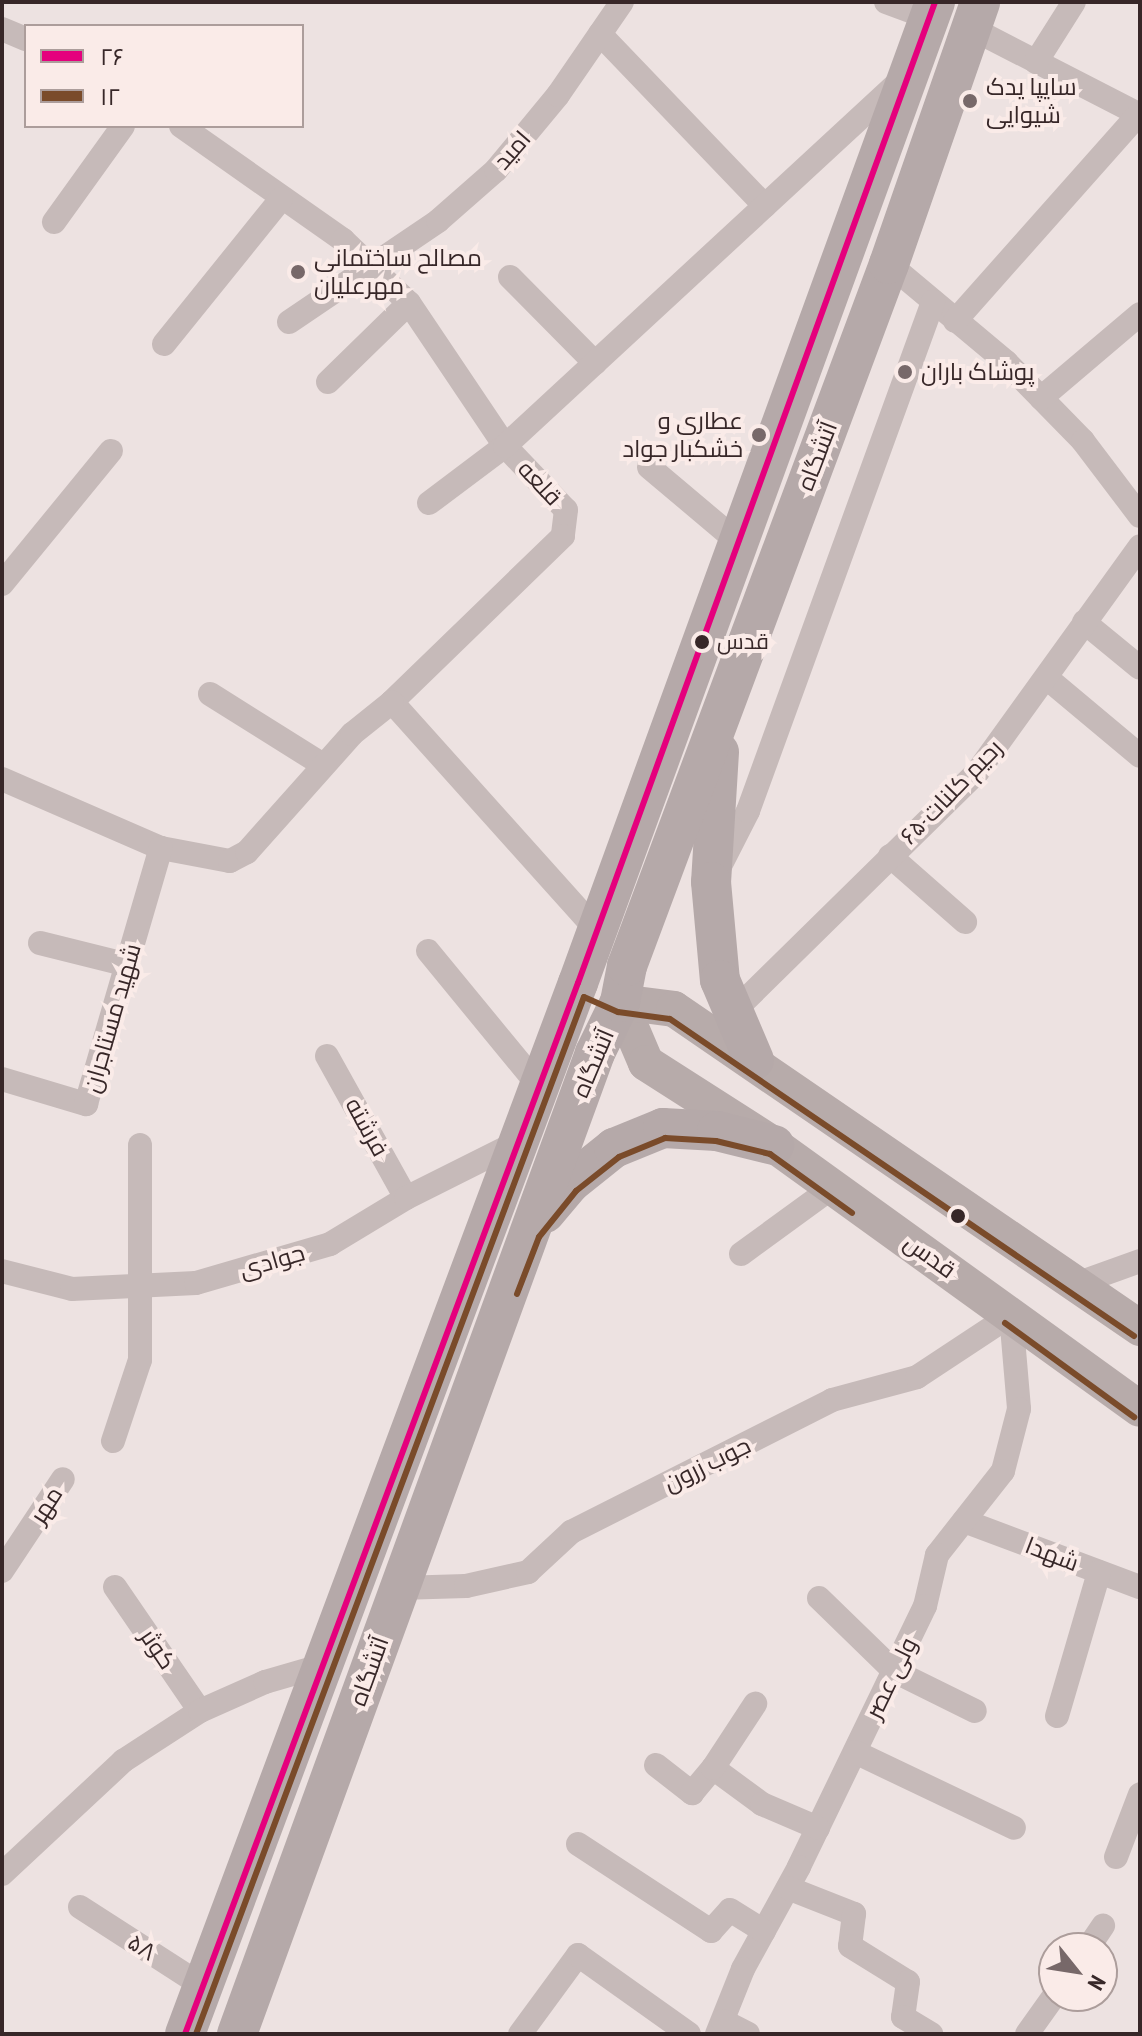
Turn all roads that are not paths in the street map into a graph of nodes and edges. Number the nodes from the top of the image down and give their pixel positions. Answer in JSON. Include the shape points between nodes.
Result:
{"nodes":[{"id":1,"x":622,"y":2,"type":"edge"},
{"id":2,"x":886,"y":2,"type":"edge"},
{"id":3,"x":1074,"y":2,"type":"edge"},
{"id":4,"x":932,"y":10,"type":"edge"},
{"id":5,"x":975,"y":15,"type":"edge"},
{"id":6,"x":2,"y":29,"type":"edge"},
{"id":7,"x":600,"y":34,"type":"junction"},
{"id":8,"x":24,"y":38,"type":"edge"},
{"id":9,"x":1036,"y":62,"type":"junction"},
{"id":10,"x":909,"y":73,"type":"junction"},
{"id":11,"x":1139,"y":115,"type":"edge"},
{"id":12,"x":122,"y":128,"type":"edge"},
{"id":13,"x":184,"y":128,"type":"edge"},
{"id":14,"x":281,"y":199,"type":"junction"},
{"id":15,"x":765,"y":206,"type":"junction"},
{"id":16,"x":54,"y":222,"type":"dead end"},
{"id":17,"x":368,"y":264,"type":"junction"},
{"id":18,"x":889,"y":264,"type":"junction"},
{"id":19,"x":510,"y":277,"type":"dead end"},
{"id":20,"x":933,"y":302,"type":"junction"},
{"id":21,"x":409,"y":303,"type":"junction"},
{"id":22,"x":1140,"y":314,"type":"edge"},
{"id":23,"x":955,"y":321,"type":"junction"},
{"id":24,"x":289,"y":322,"type":"dead end"},
{"id":25,"x":164,"y":344,"type":"dead end"},
{"id":26,"x":595,"y":363,"type":"junction"},
{"id":27,"x":328,"y":382,"type":"dead end"},
{"id":28,"x":1041,"y":398,"type":"junction"},
{"id":29,"x":505,"y":446,"type":"junction"},
{"id":30,"x":111,"y":451,"type":"dead end"},
{"id":31,"x":649,"y":467,"type":"dead end"},
{"id":32,"x":429,"y":503,"type":"dead end"},
{"id":33,"x":1140,"y":516,"type":"edge"},
{"id":34,"x":738,"y":542,"type":"junction"},
{"id":35,"x":1140,"y":546,"type":"edge"},
{"id":36,"x":2,"y":584,"type":"edge"},
{"id":37,"x":1084,"y":622,"type":"junction"},
{"id":38,"x":1140,"y":668,"type":"edge"},
{"id":39,"x":1048,"y":679,"type":"junction"},
{"id":40,"x":210,"y":694,"type":"dead end"},
{"id":41,"x":392,"y":702,"type":"junction"},
{"id":42,"x":721,"y":710,"type":"junction"},
{"id":43,"x":1140,"y":756,"type":"edge"},
{"id":44,"x":323,"y":765,"type":"junction"},
{"id":45,"x":2,"y":779,"type":"edge"},
{"id":46,"x":161,"y":848,"type":"junction"},
{"id":47,"x":890,"y":856,"type":"junction"},
{"id":48,"x":711,"y":882,"type":"junction"},
{"id":49,"x":965,"y":922,"type":"dead end"},
{"id":50,"x":596,"y":929,"type":"junction"},
{"id":51,"x":40,"y":943,"type":"dead end"},
{"id":52,"x":428,"y":951,"type":"dead end"},
{"id":53,"x":128,"y":965,"type":"junction"},
{"id":54,"x":578,"y":983,"type":"junction"},
{"id":55,"x":620,"y":1002,"type":"junction"},
{"id":56,"x":732,"y":1013,"type":"junction"},
{"id":57,"x":327,"y":1056,"type":"dead end"},
{"id":58,"x":754,"y":1060,"type":"junction"},
{"id":59,"x":2,"y":1079,"type":"edge"},
{"id":60,"x":539,"y":1086,"type":"junction"},
{"id":61,"x":518,"y":1142,"type":"junction"},
{"id":62,"x":140,"y":1145,"type":"dead end"},
{"id":63,"x":774,"y":1145,"type":"junction"},
{"id":64,"x":930,"y":1180,"type":"junction"},
{"id":65,"x":833,"y":1187,"type":"junction"},
{"id":66,"x":406,"y":1198,"type":"junction"},
{"id":67,"x":895,"y":1231,"type":"junction"},
{"id":68,"x":530,"y":1232,"type":"junction"},
{"id":69,"x":741,"y":1254,"type":"dead end"},
{"id":70,"x":1140,"y":1261,"type":"edge"},
{"id":71,"x":2,"y":1271,"type":"edge"},
{"id":72,"x":1076,"y":1284,"type":"junction"},
{"id":73,"x":143,"y":1285,"type":"junction"},
{"id":74,"x":1011,"y":1315,"type":"junction"},
{"id":75,"x":1140,"y":1328,"type":"edge"},
{"id":76,"x":1140,"y":1409,"type":"edge"},
{"id":77,"x":113,"y":1441,"type":"dead end"},
{"id":78,"x":63,"y":1479,"type":"dead end"},
{"id":79,"x":964,"y":1521,"type":"junction"},
{"id":80,"x":2,"y":1571,"type":"edge"},
{"id":81,"x":1099,"y":1572,"type":"junction"},
{"id":82,"x":115,"y":1587,"type":"dead end"},
{"id":83,"x":1140,"y":1587,"type":"edge"},
{"id":84,"x":399,"y":1588,"type":"junction"},
{"id":85,"x":819,"y":1598,"type":"dead end"},
{"id":86,"x":324,"y":1665,"type":"junction"},
{"id":87,"x":894,"y":1671,"type":"junction"},
{"id":88,"x":755,"y":1704,"type":"dead end"},
{"id":89,"x":200,"y":1711,"type":"junction"},
{"id":90,"x":975,"y":1711,"type":"dead end"},
{"id":91,"x":1057,"y":1716,"type":"dead end"},
{"id":92,"x":855,"y":1752,"type":"junction"},
{"id":93,"x":656,"y":1765,"type":"dead end"},
{"id":94,"x":713,"y":1768,"type":"junction"},
{"id":95,"x":1140,"y":1794,"type":"edge"},
{"id":96,"x":818,"y":1828,"type":"junction"},
{"id":97,"x":1014,"y":1828,"type":"dead end"},
{"id":98,"x":578,"y":1844,"type":"dead end"},
{"id":99,"x":1116,"y":1857,"type":"dead end"},
{"id":100,"x":2,"y":1874,"type":"edge"},
{"id":101,"x":788,"y":1888,"type":"junction"},
{"id":102,"x":80,"y":1907,"type":"dead end"},
{"id":103,"x":1103,"y":1926,"type":"dead end"},
{"id":104,"x":764,"y":1931,"type":"junction"},
{"id":105,"x":1099,"y":1932,"type":"edge"},
{"id":106,"x":204,"y":1987,"type":"junction"},
{"id":107,"x":1043,"y":2012,"type":"edge"},
{"id":108,"x":720,"y":2027,"type":"edge"},
{"id":109,"x":185,"y":2034,"type":"edge"},
{"id":110,"x":237,"y":2034,"type":"edge"},
{"id":111,"x":520,"y":2034,"type":"edge"},
{"id":112,"x":689,"y":2034,"type":"edge"},
{"id":113,"x":748,"y":2034,"type":"edge"},
{"id":114,"x":931,"y":2034,"type":"edge"},
{"id":115,"x":1027,"y":2034,"type":"edge"}],
"edges":[{"from":1,"to":7,"type":"street","name":"امید"},
{"from":2,"to":4,"type":"street"},
{"from":3,"to":9,"type":"street"},
{"from":4,"to":10,"type":"main road","name":"آتشگاه"},
{"from":5,"to":9,"type":"street"},
{"from":5,"to":18,"type":"main road","name":"آتشگاه"},
{"from":6,"to":8,"type":"street"},
{"from":7,"to":15,"type":"street"},
{"from":7,"to":17,"type":"street","name":"امید","via":[[496,170],[438,221]]},
{"from":9,"to":11,"type":"street"},
{"from":10,"to":15,"type":"street"},
{"from":10,"to":34,"type":"main road","name":"آتشگاه"},
{"from":11,"to":23,"type":"street"},
{"from":12,"to":16,"type":"street"},
{"from":13,"to":14,"type":"street","name":"قلعه"},
{"from":14,"to":17,"type":"street","name":"قلعه","via":[[343,240]]},
{"from":14,"to":25,"type":"street"},
{"from":15,"to":26,"type":"street"},
{"from":17,"to":21,"type":"street","name":"قلعه"},
{"from":17,"to":24,"type":"street","name":"امید"},
{"from":18,"to":20,"type":"street"},
{"from":18,"to":42,"type":"main road","name":"آتشگاه"},
{"from":19,"to":26,"type":"street"},
{"from":20,"to":23,"type":"street"},
{"from":20,"to":48,"type":"street","via":[[748,811]]},
{"from":21,"to":27,"type":"street"},
{"from":21,"to":29,"type":"street","name":"قلعه"},
{"from":22,"to":28,"type":"street"},
{"from":23,"to":28,"type":"street"},
{"from":26,"to":29,"type":"street"},
{"from":28,"to":33,"type":"street","via":[[1083,441]]},
{"from":29,"to":32,"type":"street"},
{"from":29,"to":41,"type":"street","name":"قلعه","via":[[566,510],[568,525],[563,536]]},
{"from":30,"to":36,"type":"street"},
{"from":31,"to":34,"type":"street"},
{"from":34,"to":50,"type":"main road","name":"آتشگاه"},
{"from":35,"to":37,"type":"street","name":"۶۵-رحیم کلنات"},
{"from":37,"to":38,"type":"street"},
{"from":37,"to":39,"type":"street","name":"۶۵-رحیم کلنات"},
{"from":39,"to":43,"type":"street"},
{"from":39,"to":47,"type":"street","name":"۶۵-رحیم کلنات","via":[[978,771]]},
{"from":40,"to":44,"type":"street"},
{"from":41,"to":44,"type":"street"},
{"from":41,"to":50,"type":"street","via":[[523,854]]},
{"from":42,"to":48,"type":"main road"},
{"from":42,"to":55,"type":"main road","name":"آتشگاه","via":[[627,966]]},
{"from":44,"to":46,"type":"street","via":[[247,852],[230,861]]},
{"from":45,"to":46,"type":"street"},
{"from":46,"to":53,"type":"street","name":"شهید مستاجران"},
{"from":47,"to":49,"type":"street"},
{"from":47,"to":56,"type":"street","name":"۶۵-رحیم کلنات"},
{"from":48,"to":56,"type":"main road","via":[[720,980]]},
{"from":50,"to":54,"type":"main road","name":"آتشگاه"},
{"from":51,"to":53,"type":"street"},
{"from":52,"to":60,"type":"street"},
{"from":53,"to":59,"type":"street","name":"شهید مستاجران","via":[[86,1104]]},
{"from":54,"to":55,"type":"main road"},
{"from":54,"to":60,"type":"main road","name":"آتشگاه"},
{"from":55,"to":58,"type":"main road","via":[[674,1009]]},
{"from":55,"to":63,"type":"main road","name":"قدس","via":[[646,1063]]},
{"from":55,"to":68,"type":"main road","name":"آتشگاه","via":[[595,1053]]},
{"from":56,"to":58,"type":"main road"},
{"from":57,"to":66,"type":"street","name":"فرشته"},
{"from":58,"to":64,"type":"main road"},
{"from":60,"to":61,"type":"main road","name":"آتشگاه"},
{"from":61,"to":66,"type":"street","name":"جوادی"},
{"from":61,"to":86,"type":"main road","name":"آتشگاه"},
{"from":62,"to":73,"type":"street"},
{"from":63,"to":65,"type":"main road","name":"قدس"},
{"from":63,"to":68,"type":"main road","via":[[717,1131],[663,1128],[614,1148],[569,1184]]},
{"from":64,"to":67,"type":"main road","via":[[910,1183],[895,1196],[888,1215]]},
{"from":64,"to":72,"type":"main road"},
{"from":65,"to":67,"type":"main road","name":"قدس"},
{"from":65,"to":69,"type":"street"},
{"from":66,"to":73,"type":"street","name":"جوادی","via":[[330,1244],[196,1283]]},
{"from":67,"to":74,"type":"main road","name":"قدس"},
{"from":68,"to":84,"type":"main road","name":"آتشگاه"},
{"from":70,"to":72,"type":"street"},
{"from":71,"to":73,"type":"street","name":"جوادی","via":[[72,1289]]},
{"from":72,"to":75,"type":"main road"},
{"from":73,"to":77,"type":"street","via":[[140,1360]]},
{"from":74,"to":76,"type":"main road","name":"قدس"},
{"from":74,"to":79,"type":"street","name":"ولی عصر","via":[[1019,1409],[1003,1471]]},
{"from":74,"to":84,"type":"street","name":"جوب زرون","via":[[917,1377],[832,1400],[571,1532],[528,1572],[466,1586]]},
{"from":78,"to":80,"type":"street","name":"مهر"},
{"from":79,"to":81,"type":"street","name":"شهدا"},
{"from":79,"to":87,"type":"street","name":"ولی عصر","via":[[937,1555],[925,1606]]},
{"from":81,"to":83,"type":"street","name":"شهدا"},
{"from":81,"to":91,"type":"street"},
{"from":82,"to":89,"type":"street","name":"کوثر"},
{"from":84,"to":110,"type":"main road","name":"آتشگاه"},
{"from":85,"to":87,"type":"street"},
{"from":86,"to":89,"type":"street","via":[[265,1682]]},
{"from":86,"to":106,"type":"main road","name":"آتشگاه"},
{"from":87,"to":90,"type":"street"},
{"from":87,"to":92,"type":"street","name":"ولی عصر"},
{"from":88,"to":94,"type":"street"},
{"from":89,"to":100,"type":"street","via":[[123,1761]]},
{"from":92,"to":96,"type":"street","name":"ولی عصر"},
{"from":92,"to":97,"type":"street"},
{"from":93,"to":94,"type":"street","via":[[692,1793]]},
{"from":94,"to":96,"type":"street","via":[[762,1804]]},
{"from":95,"to":99,"type":"street"},
{"from":96,"to":101,"type":"street","name":"ولی عصر"},
{"from":98,"to":104,"type":"street","via":[[711,1931],[730,1910]]},
{"from":101,"to":104,"type":"street","name":"ولی عصر"},
{"from":101,"to":114,"type":"street","via":[[854,1914],[850,1946],[908,1982],[903,2017]]},
{"from":102,"to":106,"type":"street","name":"۵۸"},
{"from":103,"to":105,"type":"street"},
{"from":104,"to":108,"type":"street","name":"ولی عصر"},
{"from":106,"to":109,"type":"main road","name":"آتشگاه"},
{"from":107,"to":115,"type":"street"},
{"from":108,"to":113,"type":"street"},
{"from":111,"to":112,"type":"street","via":[[578,1955]]}]}
